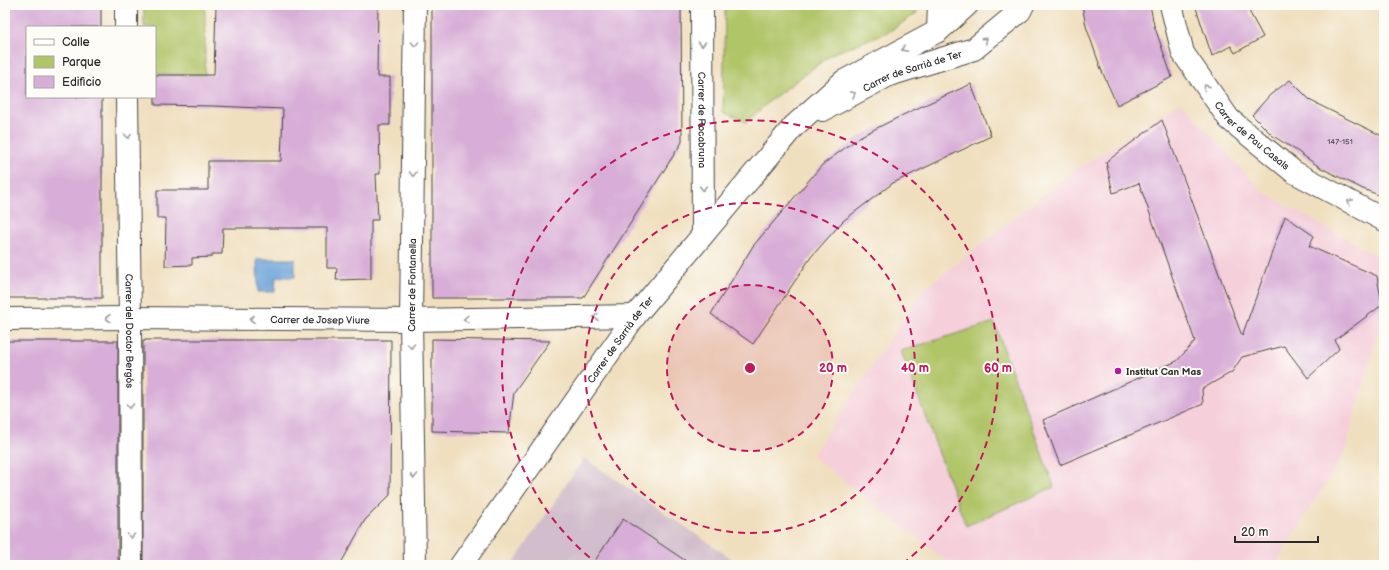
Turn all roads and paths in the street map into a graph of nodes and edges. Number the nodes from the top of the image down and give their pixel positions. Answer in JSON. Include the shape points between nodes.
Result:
{"nodes":[{"id":1,"x":126,"y":5,"type":"edge"},
{"id":2,"x":415,"y":5,"type":"edge"},
{"id":3,"x":702,"y":5,"type":"edge"},
{"id":4,"x":939,"y":5,"type":"edge"},
{"id":5,"x":967,"y":5,"type":"edge"},
{"id":6,"x":1024,"y":5,"type":"edge"},
{"id":7,"x":1171,"y":5,"type":"edge"},
{"id":8,"x":126,"y":26,"type":"edge"},
{"id":9,"x":938,"y":31,"type":"junction"},
{"id":10,"x":127,"y":98,"type":"edge"},
{"id":11,"x":794,"y":126,"type":"junction"},
{"id":12,"x":1384,"y":220,"type":"edge"},
{"id":13,"x":703,"y":234,"type":"junction"},
{"id":14,"x":635,"y":316,"type":"junction"},
{"id":15,"x":130,"y":318,"type":"junction"},
{"id":16,"x":5,"y":319,"type":"edge"},
{"id":17,"x":411,"y":320,"type":"junction"},
{"id":18,"x":131,"y":565,"type":"edge"},
{"id":19,"x":415,"y":565,"type":"edge"},
{"id":20,"x":461,"y":565,"type":"edge"}],
"edges":[{"from":1,"to":8,"type":"street"},
{"from":2,"to":17,"type":"street","name":"Carrer de Fontanella","one_way":true},
{"from":3,"to":13,"type":"street","name":"Carrer de Rocabruna","one_way":true},
{"from":4,"to":9,"type":"street"},
{"from":5,"to":9,"type":"street","name":"Carrer de Sarrià de Ter"},
{"from":11,"to":6,"type":"street","name":"Carrer de Sarrià de Ter","one_way":true,"via":[[889,75],[974,49]]},
{"from":12,"to":7,"type":"street","name":"Carrer de Pau Casals","one_way":true,"via":[[1294,172],[1229,119],[1183,53]]},
{"from":9,"to":11,"type":"street","name":"Carrer de Sarrià de Ter","one_way":true,"via":[[844,81]]},
{"from":10,"to":15,"type":"street","name":"Carrer del Doctor Bergós","one_way":true},
{"from":11,"to":13,"type":"street","name":"Carrer de Sarrià de Ter"},
{"from":13,"to":14,"type":"street","name":"Carrer de Sarrià de Ter"},
{"from":14,"to":17,"type":"street","name":"Carrer de Josep Viure","one_way":true},
{"from":14,"to":20,"type":"street","name":"Carrer de Sarrià de Ter"},
{"from":15,"to":16,"type":"street","name":"Carrer de Josep Viure","one_way":true},
{"from":17,"to":15,"type":"street","name":"Carrer de Josep Viure","one_way":true},
{"from":15,"to":18,"type":"street","name":"Carrer del Doctor Bergós","one_way":true},
{"from":17,"to":19,"type":"street","name":"Carrer de Fontanella","one_way":true}]}
